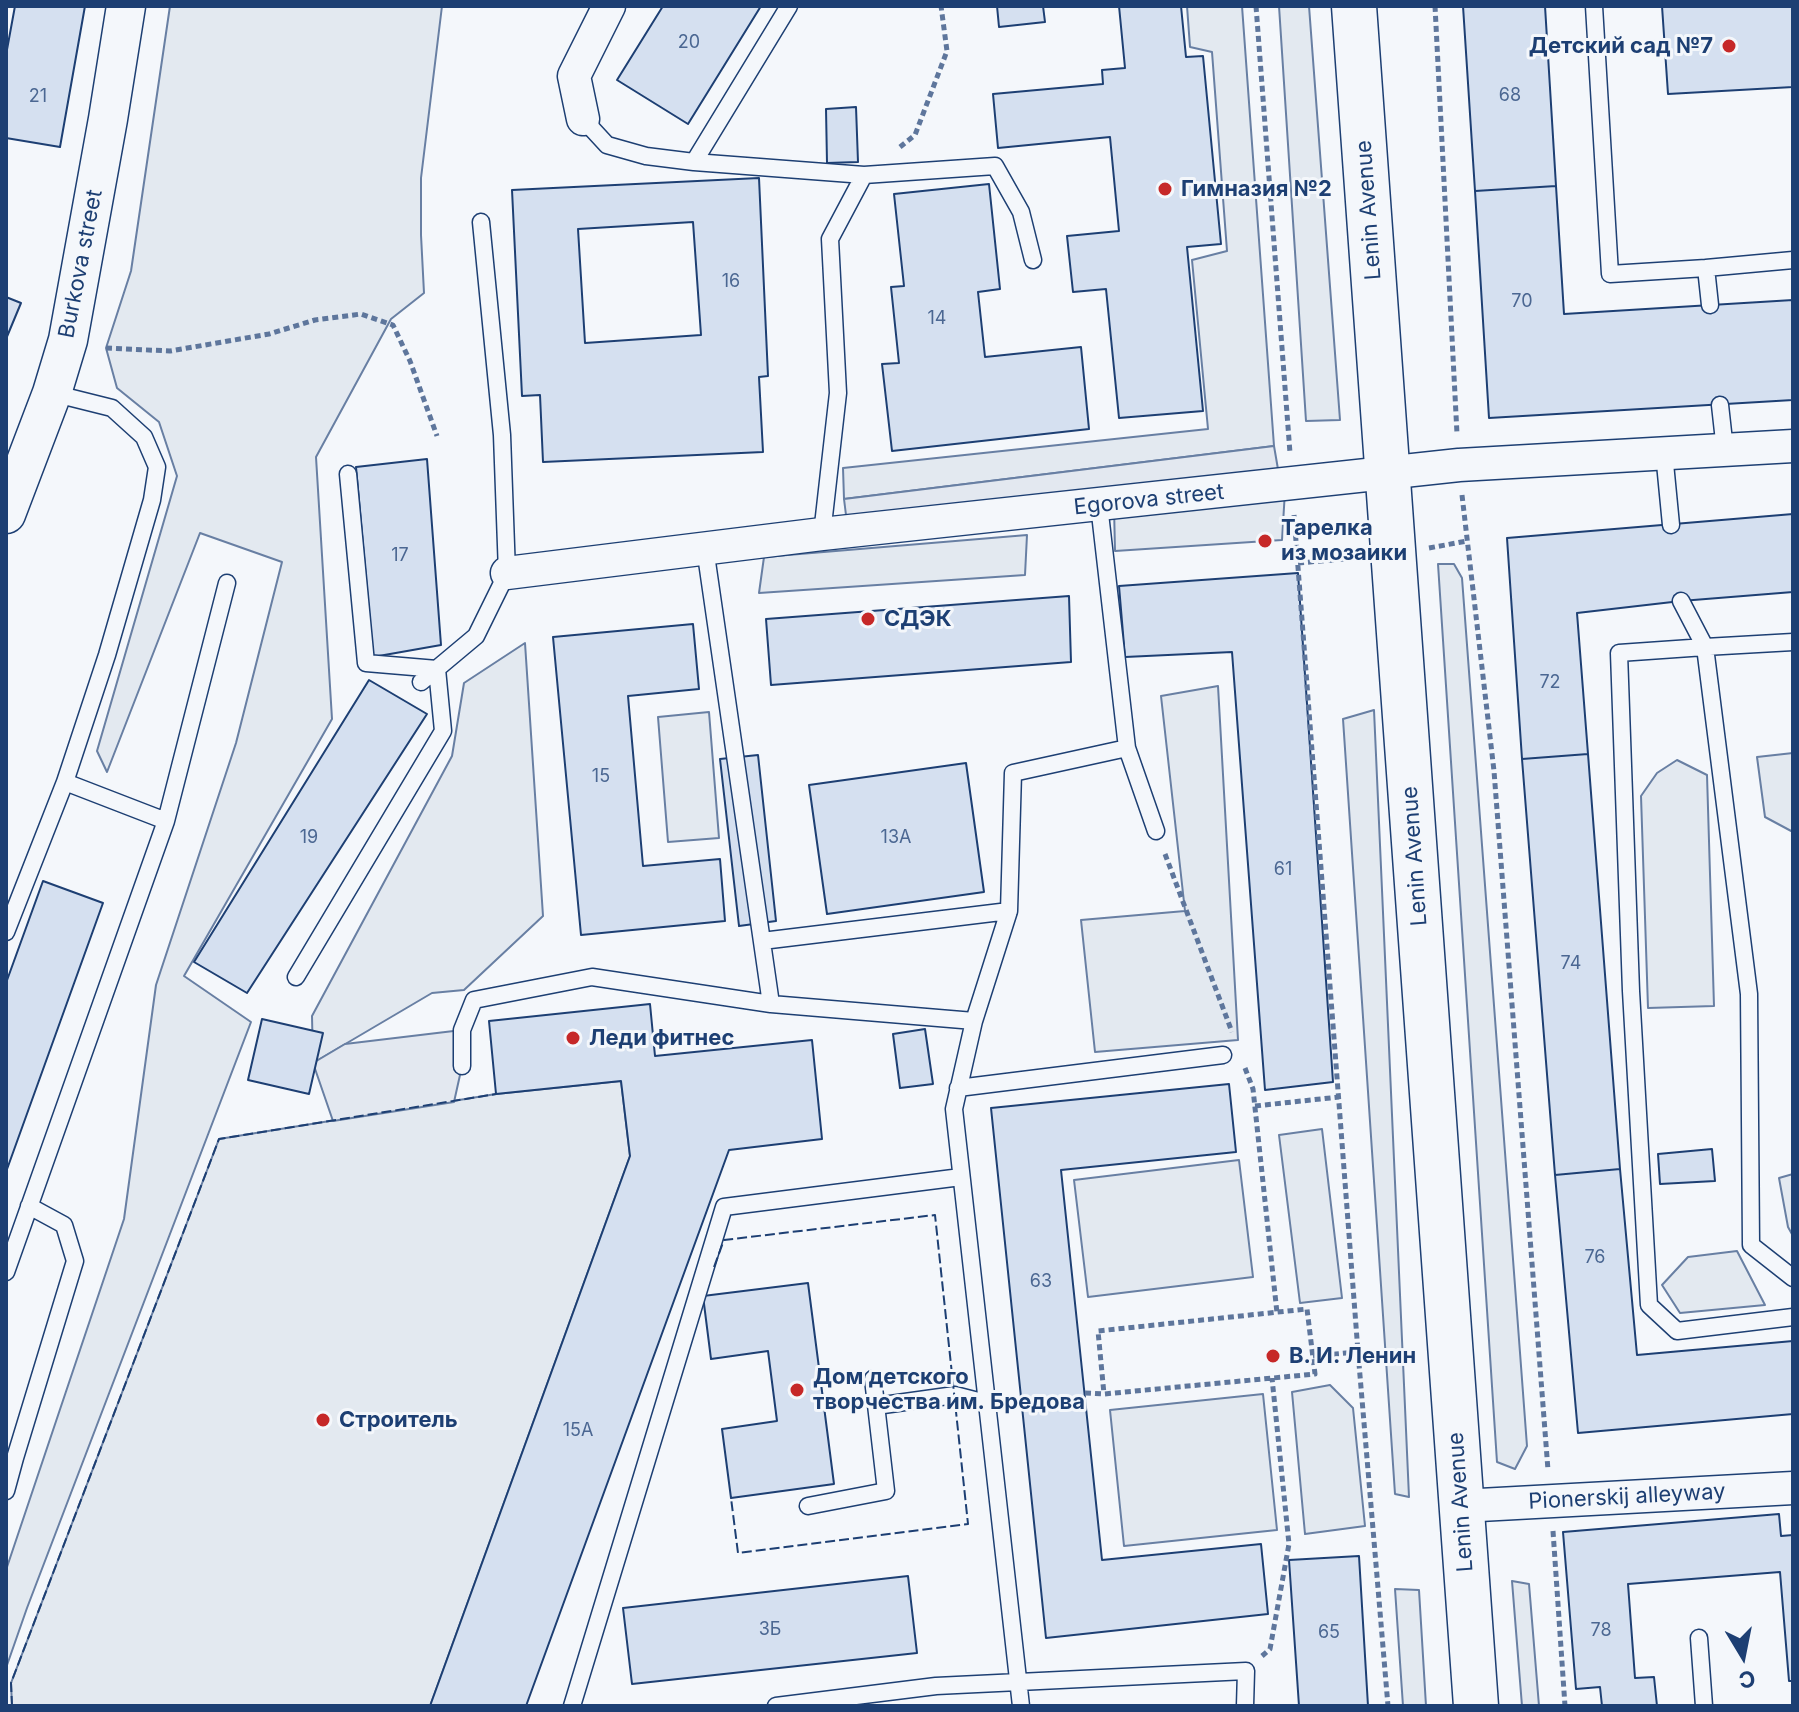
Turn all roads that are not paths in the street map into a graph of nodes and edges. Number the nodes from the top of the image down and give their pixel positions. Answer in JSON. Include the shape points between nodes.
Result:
{"nodes":[{"id":1,"x":126,"y":6,"type":"edge"},
{"id":2,"x":609,"y":6,"type":"edge"},
{"id":3,"x":789,"y":6,"type":"edge"},
{"id":4,"x":1354,"y":6,"type":"edge"},
{"id":5,"x":1594,"y":6,"type":"edge"},
{"id":6,"x":583,"y":119,"type":"joint"},
{"id":7,"x":694,"y":162,"type":"junction"},
{"id":8,"x":864,"y":175,"type":"junction"},
{"id":9,"x":481,"y":222,"type":"dead end"},
{"id":10,"x":1033,"y":260,"type":"dead end"},
{"id":11,"x":1793,"y":260,"type":"edge"},
{"id":12,"x":1706,"y":268,"type":"junction"},
{"id":13,"x":1710,"y":305,"type":"dead end"},
{"id":14,"x":52,"y":393,"type":"junction"},
{"id":15,"x":1720,"y":405,"type":"dead end"},
{"id":16,"x":1793,"y":446,"type":"edge"},
{"id":17,"x":1725,"y":450,"type":"junction"},
{"id":18,"x":1664,"y":453,"type":"junction"},
{"id":19,"x":1388,"y":473,"type":"junction"},
{"id":20,"x":348,"y":474,"type":"dead end"},
{"id":21,"x":1099,"y":505,"type":"junction"},
{"id":22,"x":6,"y":514,"type":"edge"},
{"id":23,"x":1671,"y":525,"type":"dead end"},
{"id":24,"x":822,"y":534,"type":"junction"},
{"id":25,"x":705,"y":548,"type":"junction"},
{"id":26,"x":507,"y":573,"type":"junction"},
{"id":27,"x":227,"y":583,"type":"dead end"},
{"id":28,"x":1681,"y":601,"type":"dead end"},
{"id":29,"x":1793,"y":642,"type":"edge"},
{"id":30,"x":1705,"y":647,"type":"junction"},
{"id":31,"x":437,"y":669,"type":"junction"},
{"id":32,"x":421,"y":682,"type":"dead end"},
{"id":33,"x":1127,"y":748,"type":"junction"},
{"id":34,"x":65,"y":782,"type":"junction"},
{"id":35,"x":166,"y":821,"type":"junction"},
{"id":36,"x":1156,"y":831,"type":"dead end"},
{"id":37,"x":1009,"y":911,"type":"junction"},
{"id":38,"x":6,"y":932,"type":"edge"},
{"id":39,"x":762,"y":941,"type":"junction"},
{"id":40,"x":296,"y":977,"type":"dead end"},
{"id":41,"x":771,"y":1004,"type":"junction"},
{"id":42,"x":974,"y":1021,"type":"junction"},
{"id":43,"x":1223,"y":1055,"type":"dead end"},
{"id":44,"x":462,"y":1066,"type":"dead end"},
{"id":45,"x":958,"y":1088,"type":"junction"},
{"id":46,"x":961,"y":1177,"type":"junction"},
{"id":47,"x":29,"y":1206,"type":"junction"},
{"id":48,"x":6,"y":1272,"type":"edge"},
{"id":49,"x":1793,"y":1278,"type":"edge"},
{"id":50,"x":1793,"y":1317,"type":"edge"},
{"id":51,"x":873,"y":1379,"type":"dead end"},
{"id":52,"x":986,"y":1403,"type":"junction"},
{"id":53,"x":876,"y":1406,"type":"junction"},
{"id":54,"x":1793,"y":1488,"type":"edge"},
{"id":55,"x":6,"y":1491,"type":"edge"},
{"id":56,"x":808,"y":1506,"type":"dead end"},
{"id":57,"x":1461,"y":1506,"type":"junction"},
{"id":58,"x":1699,"y":1638,"type":"dead end"},
{"id":59,"x":1019,"y":1681,"type":"junction"},
{"id":60,"x":572,"y":1706,"type":"edge"},
{"id":61,"x":776,"y":1706,"type":"edge"},
{"id":62,"x":1021,"y":1706,"type":"edge"},
{"id":63,"x":1245,"y":1706,"type":"edge"},
{"id":64,"x":1476,"y":1706,"type":"edge"},
{"id":65,"x":1704,"y":1706,"type":"edge"}],
"edges":[{"from":1,"to":14,"type":"street","name":"Burkova street","via":[[71,324]]},
{"from":2,"to":6,"type":"street","via":[[574,76]]},
{"from":3,"to":7,"type":"lane"},
{"from":4,"to":19,"type":"main road","name":"Lenin Avenue"},
{"from":5,"to":12,"type":"lane","via":[[1610,274]]},
{"from":6,"to":7,"type":"lane","via":[[607,145]]},
{"from":7,"to":8,"type":"lane"},
{"from":8,"to":10,"type":"lane","via":[[995,166],[1021,212]]},
{"from":8,"to":24,"type":"lane","via":[[830,239],[838,393]]},
{"from":9,"to":26,"type":"lane","via":[[502,435]]},
{"from":11,"to":12,"type":"lane"},
{"from":12,"to":13,"type":"lane"},
{"from":14,"to":22,"type":"street","name":"Burkova street"},
{"from":14,"to":34,"type":"lane","via":[[112,408],[144,437],[157,467],[107,655]]},
{"from":15,"to":17,"type":"lane"},
{"from":16,"to":17,"type":"street","name":"Egorova street"},
{"from":17,"to":18,"type":"street","name":"Egorova street"},
{"from":18,"to":19,"type":"street","name":"Egorova street"},
{"from":18,"to":23,"type":"lane"},
{"from":19,"to":21,"type":"street","name":"Egorova street"},
{"from":19,"to":57,"type":"main road","name":"Lenin Avenue"},
{"from":20,"to":31,"type":"lane","via":[[366,663]]},
{"from":21,"to":24,"type":"street","name":"Egorova street"},
{"from":21,"to":33,"type":"lane"},
{"from":24,"to":25,"type":"street","name":"Egorova street"},
{"from":25,"to":26,"type":"street","name":"Egorova street"},
{"from":25,"to":39,"type":"lane"},
{"from":26,"to":31,"type":"lane","via":[[476,636]]},
{"from":27,"to":35,"type":"lane"},
{"from":28,"to":30,"type":"lane"},
{"from":29,"to":30,"type":"lane"},
{"from":30,"to":49,"type":"lane","via":[[1749,994],[1751,1245]]},
{"from":30,"to":50,"type":"lane","via":[[1619,653],[1649,1305],[1677,1331]]},
{"from":31,"to":32,"type":"lane"},
{"from":31,"to":40,"type":"lane","via":[[443,731]]},
{"from":33,"to":36,"type":"lane"},
{"from":33,"to":37,"type":"lane","via":[[1013,773]]},
{"from":34,"to":35,"type":"lane"},
{"from":34,"to":38,"type":"lane"},
{"from":35,"to":47,"type":"lane"},
{"from":37,"to":39,"type":"lane"},
{"from":37,"to":42,"type":"lane"},
{"from":39,"to":41,"type":"lane"},
{"from":41,"to":42,"type":"lane"},
{"from":41,"to":44,"type":"lane","via":[[592,977],[488,997],[474,1000],[462,1030]]},
{"from":42,"to":45,"type":"lane"},
{"from":43,"to":45,"type":"lane"},
{"from":45,"to":46,"type":"lane","via":[[954,1109]]},
{"from":46,"to":52,"type":"lane"},
{"from":46,"to":60,"type":"lane","via":[[724,1207]]},
{"from":47,"to":48,"type":"lane"},
{"from":47,"to":55,"type":"lane","via":[[64,1225],[75,1261]]},
{"from":51,"to":53,"type":"lane"},
{"from":52,"to":53,"type":"lane","via":[[955,1395]]},
{"from":52,"to":59,"type":"lane"},
{"from":53,"to":56,"type":"lane","via":[[886,1491]]},
{"from":54,"to":57,"type":"street","name":"Pionerskij alleyway"},
{"from":57,"to":64,"type":"main road","name":"Lenin Avenue"},
{"from":58,"to":65,"type":"lane"},
{"from":59,"to":61,"type":"lane"},
{"from":59,"to":62,"type":"lane"},
{"from":59,"to":63,"type":"lane","via":[[1246,1671]]}]}
